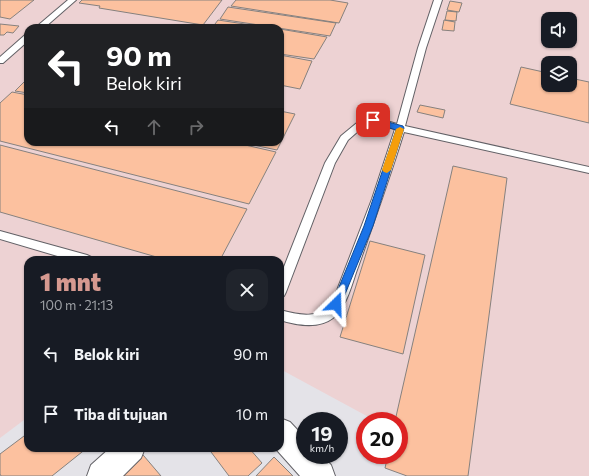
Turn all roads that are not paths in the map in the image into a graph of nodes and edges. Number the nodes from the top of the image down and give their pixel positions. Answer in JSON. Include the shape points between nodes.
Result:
{"nodes":[{"id":1,"x":72,"y":0,"type":"edge"},
{"id":2,"x":438,"y":0,"type":"edge"},
{"id":3,"x":44,"y":24,"type":"edge"},
{"id":4,"x":24,"y":40,"type":"edge"},
{"id":5,"x":0,"y":61,"type":"edge"},
{"id":6,"x":400,"y":128,"type":"junction"},
{"id":7,"x":589,"y":170,"type":"edge"},
{"id":8,"x":0,"y":235,"type":"edge"},
{"id":9,"x":73,"y":256,"type":"edge"},
{"id":10,"x":284,"y":282,"type":"edge"},
{"id":11,"x":284,"y":316,"type":"edge"},
{"id":12,"x":284,"y":436,"type":"edge"},
{"id":13,"x":127,"y":452,"type":"edge"},
{"id":14,"x":102,"y":476,"type":"edge"},
{"id":15,"x":320,"y":476,"type":"edge"}],
"edges":[{"from":1,"to":3,"type":"lane"},
{"from":2,"to":6,"type":"lane","via":[[426,32]]},
{"from":4,"to":5,"type":"lane"},
{"from":6,"to":7,"type":"lane"},
{"from":6,"to":10,"type":"lane","via":[[373,120],[361,124],[344,138],[330,163]]},
{"from":6,"to":11,"type":"lane","via":[[368,226],[336,304],[327,316],[310,320]]},
{"from":8,"to":9,"type":"lane"},
{"from":12,"to":15,"type":"street"},
{"from":13,"to":14,"type":"street"}]}
